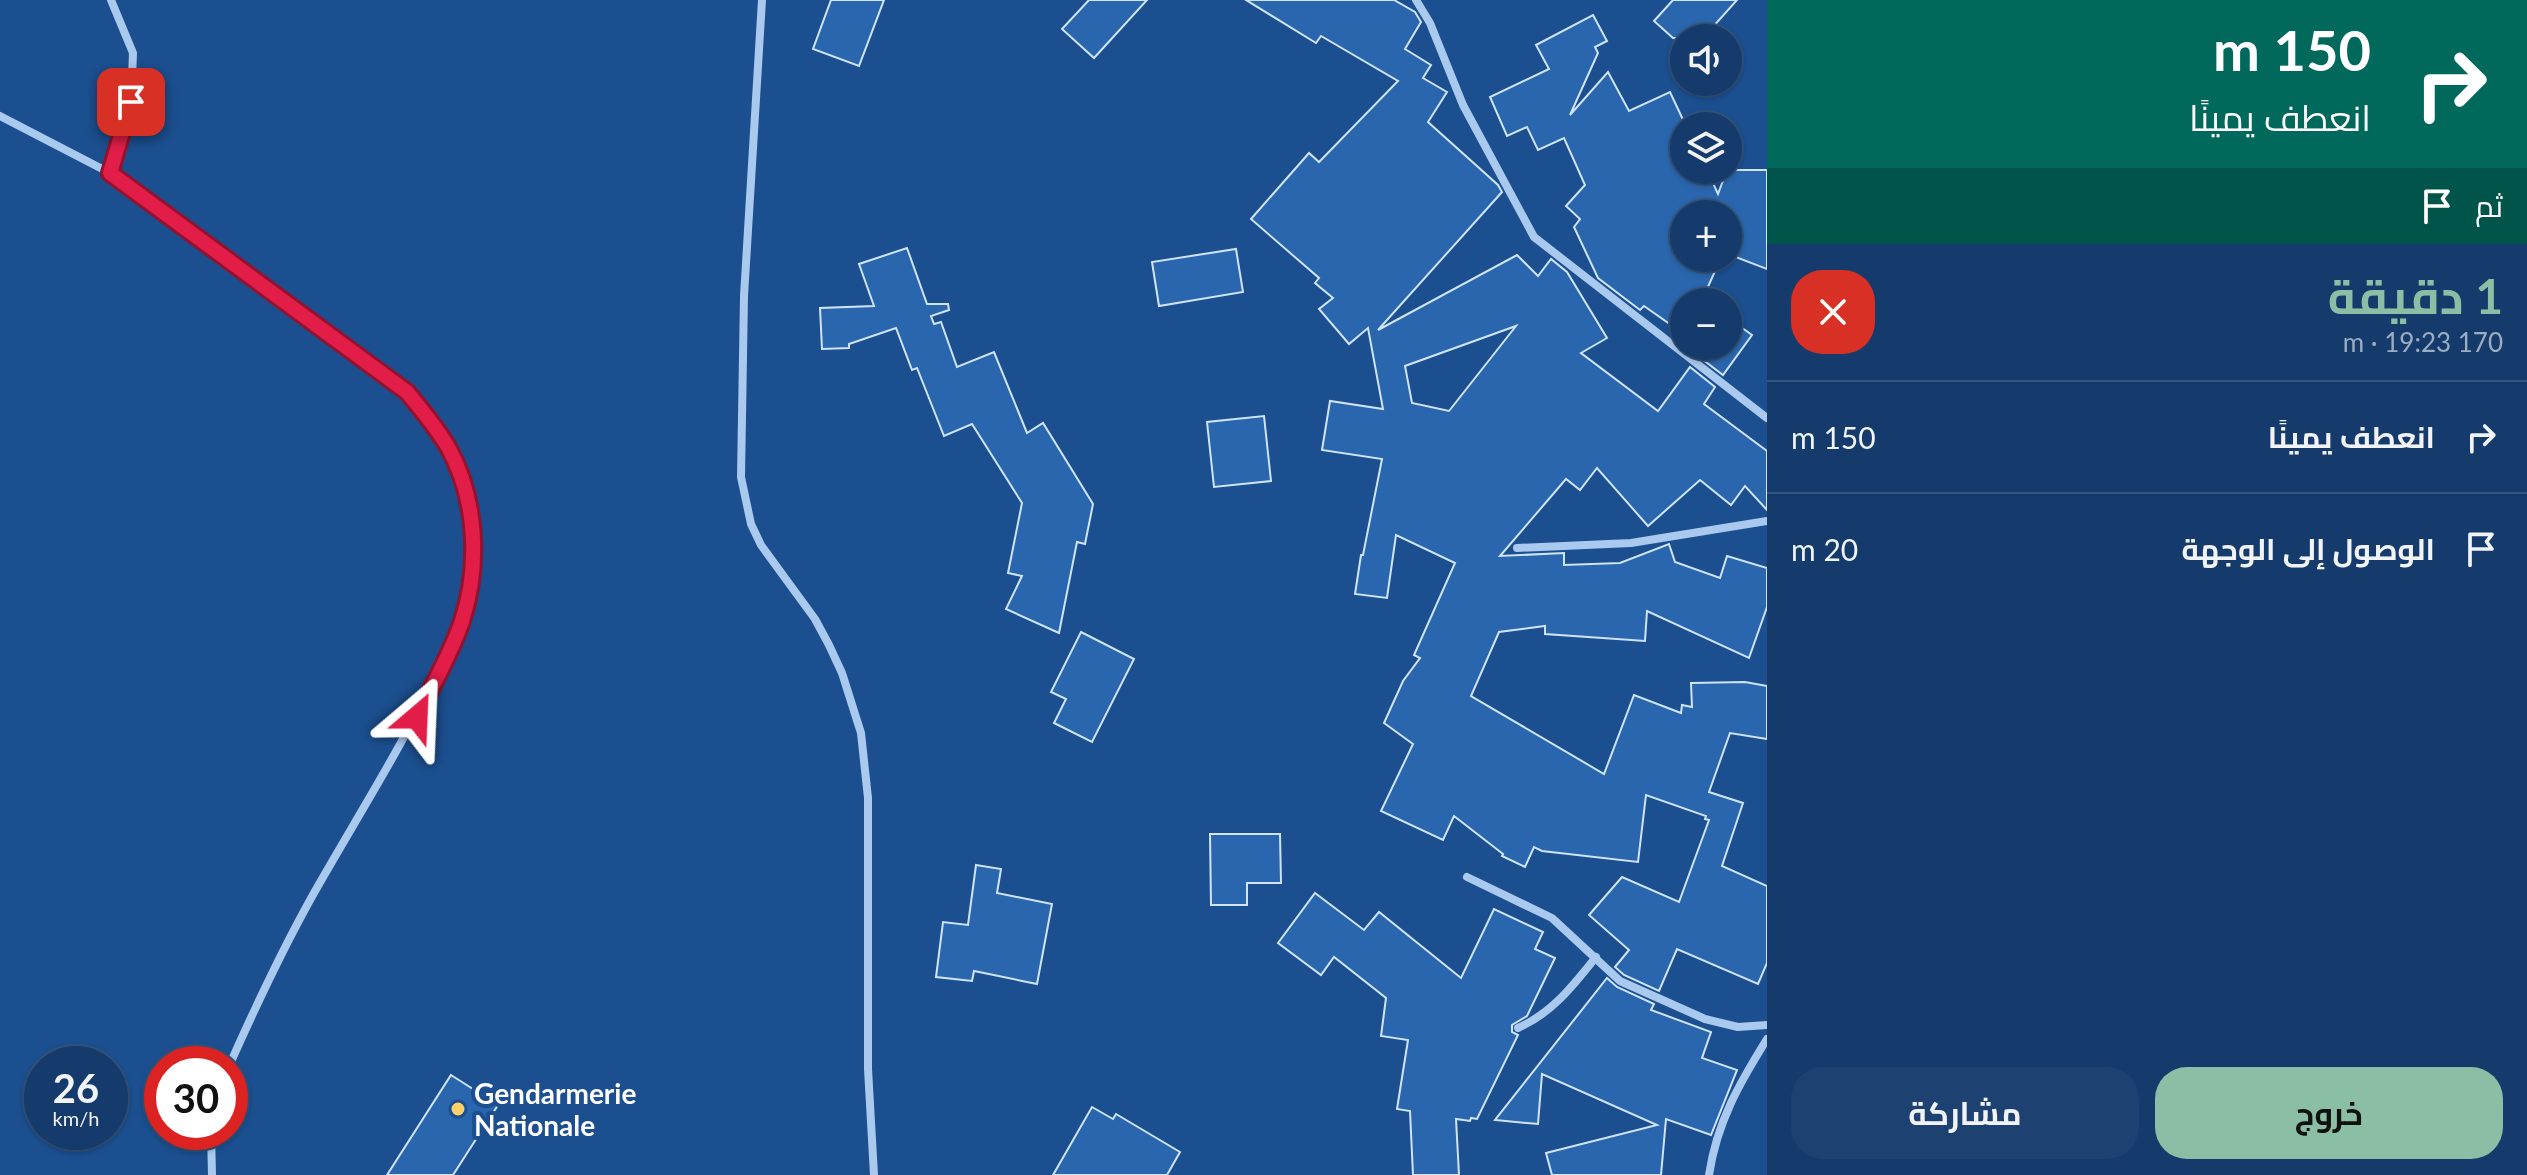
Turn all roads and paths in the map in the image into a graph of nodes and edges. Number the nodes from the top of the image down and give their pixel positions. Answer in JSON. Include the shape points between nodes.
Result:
{"nodes":[{"id":1,"x":111,"y":0,"type":"edge"},
{"id":2,"x":762,"y":0,"type":"edge"},
{"id":3,"x":1416,"y":0,"type":"edge"},
{"id":4,"x":0,"y":116,"type":"edge"},
{"id":5,"x":110,"y":173,"type":"junction"},
{"id":6,"x":1767,"y":418,"type":"edge"},
{"id":7,"x":1767,"y":521,"type":"edge"},
{"id":8,"x":1517,"y":548,"type":"dead end"},
{"id":9,"x":1467,"y":877,"type":"dead end"},
{"id":10,"x":1596,"y":957,"type":"junction"},
{"id":11,"x":1767,"y":1025,"type":"edge"},
{"id":12,"x":1518,"y":1028,"type":"dead end"},
{"id":13,"x":1767,"y":1039,"type":"edge"},
{"id":14,"x":238,"y":1046,"type":"edge"},
{"id":15,"x":211,"y":1150,"type":"edge"},
{"id":16,"x":212,"y":1175,"type":"edge"},
{"id":17,"x":874,"y":1175,"type":"edge"},
{"id":18,"x":1709,"y":1175,"type":"edge"}],
"edges":[{"from":1,"to":5,"type":"street","via":[[133,53],[131,102]]},
{"from":2,"to":17,"type":"street","via":[[744,296],[741,477],[761,545],[829,645],[861,733],[868,798],[868,1069]]},
{"from":3,"to":6,"type":"street","via":[[1463,105],[1534,237]]},
{"from":4,"to":5,"type":"street"},
{"from":5,"to":14,"type":"street","via":[[407,392],[449,450],[471,518],[474,553],[461,623],[417,717],[277,959]]},
{"from":7,"to":8,"type":"street","via":[[1631,543]]},
{"from":9,"to":10,"type":"street","via":[[1552,918]]},
{"from":10,"to":11,"type":"street","via":[[1620,981],[1705,1019],[1738,1027]]},
{"from":10,"to":12,"type":"street","via":[[1567,994]]},
{"from":13,"to":18,"type":"street","via":[[1734,1091]]},
{"from":15,"to":16,"type":"street"}]}
